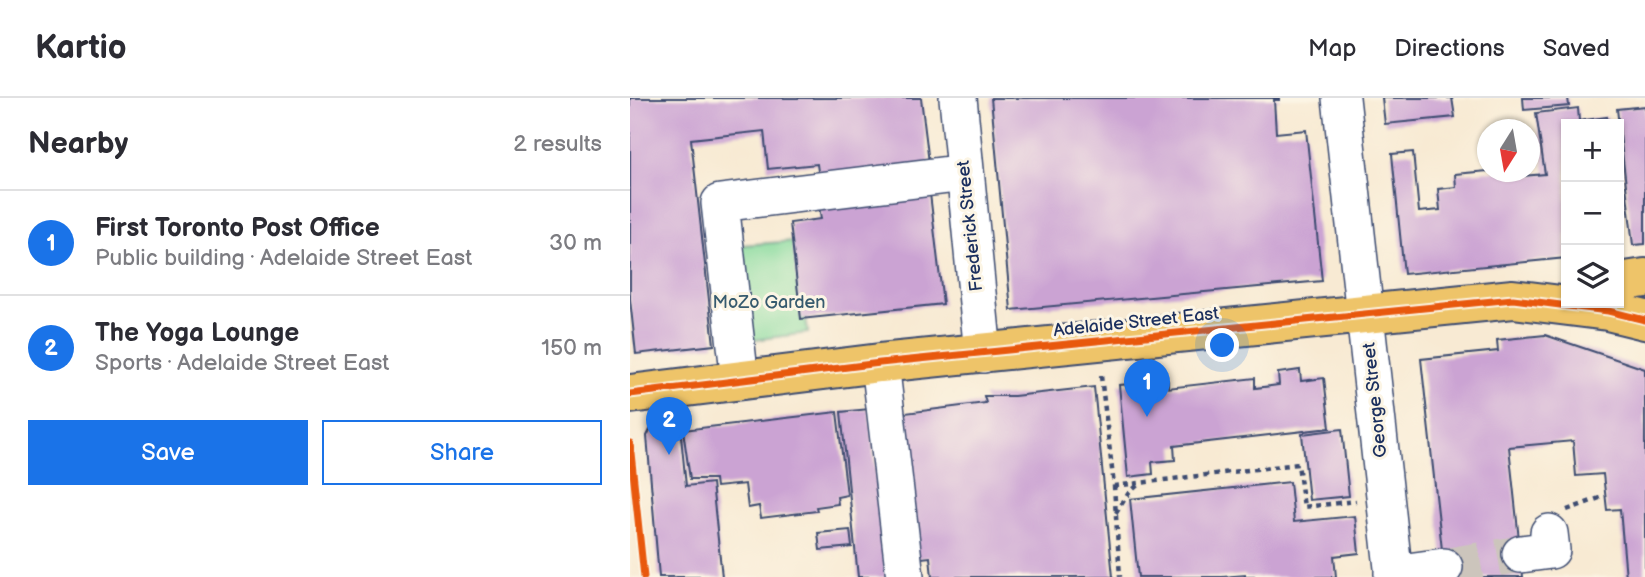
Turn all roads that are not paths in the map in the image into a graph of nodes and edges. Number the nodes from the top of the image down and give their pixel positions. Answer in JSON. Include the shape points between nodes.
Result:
{"nodes":[{"id":1,"x":958,"y":98,"type":"edge"},
{"id":2,"x":1341,"y":98,"type":"edge"},
{"id":3,"x":965,"y":173,"type":"junction"},
{"id":4,"x":1645,"y":278,"type":"edge"},
{"id":5,"x":1624,"y":281,"type":"edge"},
{"id":6,"x":1561,"y":292,"type":"edge"},
{"id":7,"x":1513,"y":299,"type":"junction"},
{"id":8,"x":1365,"y":315,"type":"junction"},
{"id":9,"x":1645,"y":320,"type":"edge"},
{"id":10,"x":983,"y":354,"type":"junction"},
{"id":11,"x":880,"y":363,"type":"junction"},
{"id":12,"x":740,"y":381,"type":"junction"},
{"id":13,"x":630,"y":394,"type":"edge"},
{"id":14,"x":1444,"y":567,"type":"tunnel mouth"},
{"id":15,"x":1394,"y":575,"type":"edge"},
{"id":16,"x":905,"y":577,"type":"edge"}],
"edges":[{"from":1,"to":3,"type":"street","name":"Frederick Street"},
{"from":2,"to":8,"type":"street","name":"George Street"},
{"from":3,"to":10,"type":"street","name":"Frederick Street"},
{"from":3,"to":12,"type":"street","via":[[720,203]]},
{"from":4,"to":5,"type":"main road"},
{"from":6,"to":7,"type":"main road"},
{"from":7,"to":8,"type":"main road","name":"Adelaide Street East"},
{"from":7,"to":9,"type":"main road","name":"Adelaide Street East"},
{"from":8,"to":10,"type":"main road","name":"Adelaide Street East"},
{"from":8,"to":15,"type":"street","name":"George Street"},
{"from":10,"to":11,"type":"main road","name":"Adelaide Street East"},
{"from":11,"to":12,"type":"main road","name":"Adelaide Street East"},
{"from":11,"to":16,"type":"street"},
{"from":12,"to":13,"type":"main road","name":"Adelaide Street East"},
{"from":14,"to":15,"type":"street"}]}
